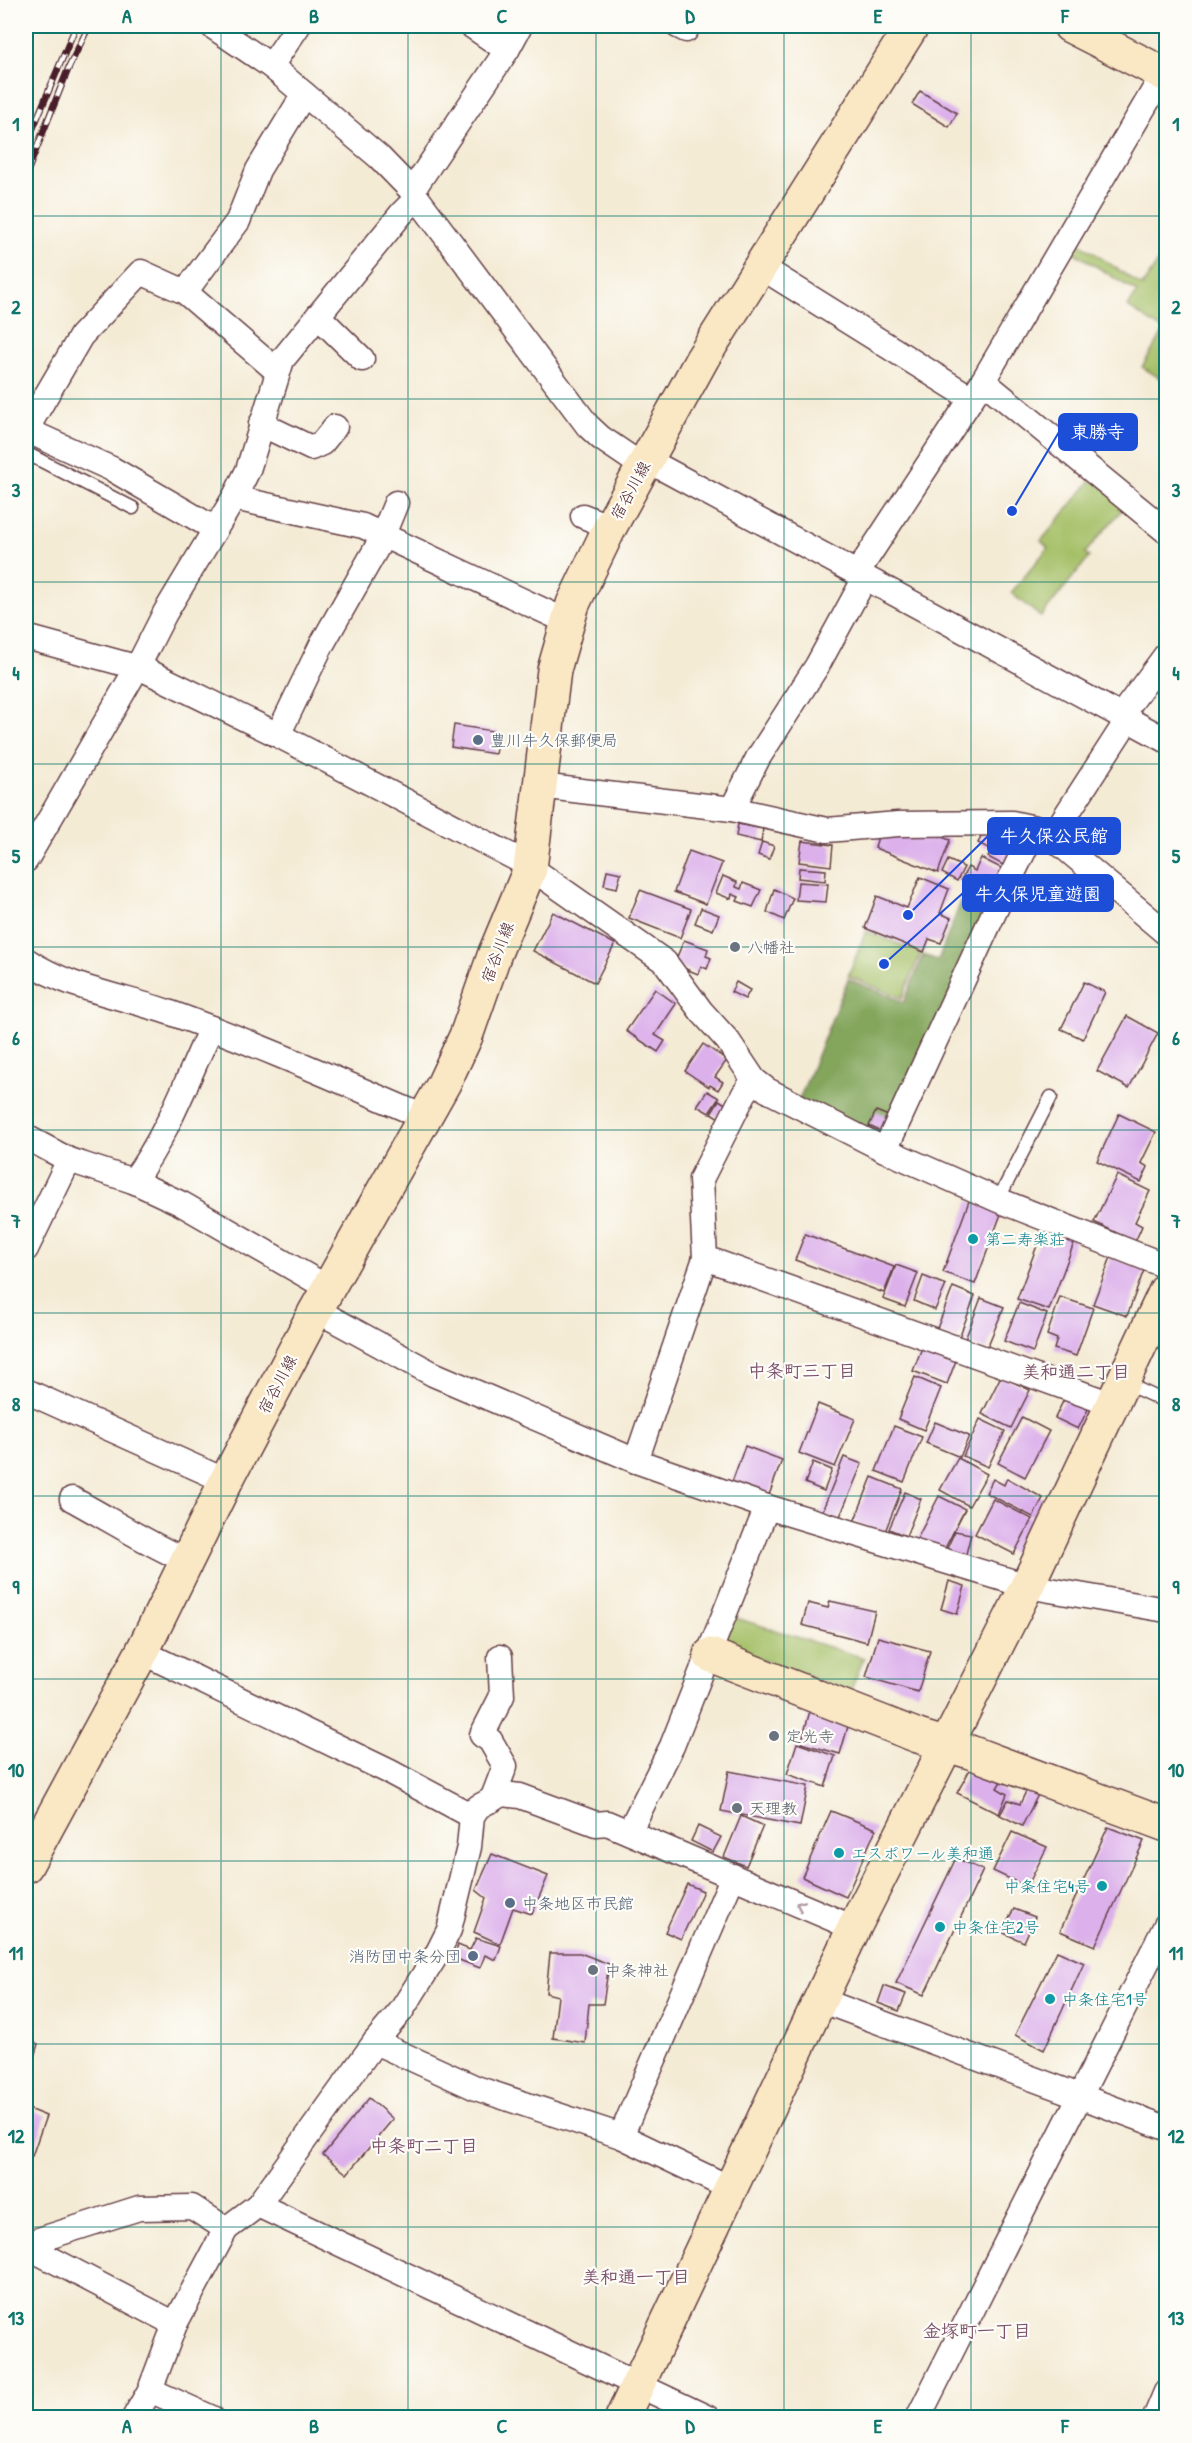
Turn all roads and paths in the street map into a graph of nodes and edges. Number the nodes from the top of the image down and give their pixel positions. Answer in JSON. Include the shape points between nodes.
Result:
{"nodes":[{"id":1,"x":212,"y":26,"type":"edge"},
{"id":2,"x":298,"y":26,"type":"edge"},
{"id":3,"x":472,"y":26,"type":"edge"},
{"id":4,"x":520,"y":26,"type":"edge"},
{"id":5,"x":912,"y":26,"type":"edge"},
{"id":6,"x":1070,"y":26,"type":"edge"},
{"id":7,"x":507,"y":50,"type":"junction"},
{"id":8,"x":271,"y":66,"type":"junction"},
{"id":9,"x":1165,"y":74,"type":"edge"},
{"id":10,"x":304,"y":94,"type":"junction"},
{"id":11,"x":414,"y":195,"type":"junction"},
{"id":12,"x":761,"y":267,"type":"junction"},
{"id":13,"x":185,"y":292,"type":"junction"},
{"id":14,"x":318,"y":316,"type":"junction"},
{"id":15,"x":362,"y":359,"type":"dead end"},
{"id":16,"x":277,"y":371,"type":"junction"},
{"id":17,"x":977,"y":389,"type":"junction"},
{"id":18,"x":261,"y":424,"type":"junction"},
{"id":19,"x":27,"y":425,"type":"edge"},
{"id":20,"x":335,"y":427,"type":"dead end"},
{"id":21,"x":26,"y":453,"type":"edge"},
{"id":22,"x":645,"y":464,"type":"junction"},
{"id":23,"x":234,"y":498,"type":"junction"},
{"id":24,"x":396,"y":503,"type":"dead end"},
{"id":25,"x":133,"y":508,"type":"dead end"},
{"id":26,"x":215,"y":529,"type":"junction"},
{"id":27,"x":1167,"y":531,"type":"edge"},
{"id":28,"x":381,"y":535,"type":"junction"},
{"id":29,"x":861,"y":575,"type":"junction"},
{"id":30,"x":568,"y":622,"type":"junction"},
{"id":31,"x":26,"y":637,"type":"edge"},
{"id":32,"x":1167,"y":655,"type":"edge"},
{"id":33,"x":137,"y":668,"type":"junction"},
{"id":34,"x":1124,"y":718,"type":"junction"},
{"id":35,"x":278,"y":735,"type":"junction"},
{"id":36,"x":1167,"y":740,"type":"edge"},
{"id":37,"x":540,"y":786,"type":"junction"},
{"id":38,"x":732,"y":809,"type":"junction"},
{"id":39,"x":1043,"y":832,"type":"junction"},
{"id":40,"x":26,"y":860,"type":"edge"},
{"id":41,"x":530,"y":869,"type":"junction"},
{"id":42,"x":1167,"y":933,"type":"edge"},
{"id":43,"x":26,"y":960,"type":"edge"},
{"id":44,"x":211,"y":1028,"type":"junction"},
{"id":45,"x":754,"y":1080,"type":"junction"},
{"id":46,"x":1051,"y":1097,"type":"dead end"},
{"id":47,"x":424,"y":1117,"type":"junction"},
{"id":48,"x":26,"y":1137,"type":"edge"},
{"id":49,"x":885,"y":1150,"type":"junction"},
{"id":50,"x":69,"y":1160,"type":"junction"},
{"id":51,"x":133,"y":1181,"type":"junction"},
{"id":52,"x":998,"y":1200,"type":"junction"},
{"id":53,"x":26,"y":1249,"type":"edge"},
{"id":54,"x":705,"y":1258,"type":"junction"},
{"id":55,"x":1167,"y":1266,"type":"edge"},
{"id":56,"x":1167,"y":1290,"type":"edge"},
{"id":57,"x":322,"y":1299,"type":"junction"},
{"id":58,"x":26,"y":1391,"type":"edge"},
{"id":59,"x":1119,"y":1394,"type":"junction"},
{"id":60,"x":1167,"y":1402,"type":"edge"},
{"id":61,"x":636,"y":1461,"type":"junction"},
{"id":62,"x":226,"y":1481,"type":"junction"},
{"id":63,"x":72,"y":1499,"type":"dead end"},
{"id":64,"x":766,"y":1507,"type":"junction"},
{"id":65,"x":187,"y":1561,"type":"junction"},
{"id":66,"x":1027,"y":1587,"type":"junction"},
{"id":67,"x":1167,"y":1610,"type":"edge"},
{"id":68,"x":142,"y":1652,"type":"junction"},
{"id":69,"x":710,"y":1655,"type":"junction"},
{"id":70,"x":500,"y":1658,"type":"dead end"},
{"id":71,"x":945,"y":1746,"type":"junction"},
{"id":72,"x":492,"y":1800,"type":"junction"},
{"id":73,"x":472,"y":1816,"type":"junction"},
{"id":74,"x":1167,"y":1825,"type":"edge"},
{"id":75,"x":629,"y":1832,"type":"junction"},
{"id":76,"x":26,"y":1866,"type":"edge"},
{"id":77,"x":733,"y":1876,"type":"junction"},
{"id":78,"x":1167,"y":1925,"type":"edge"},
{"id":79,"x":854,"y":1928,"type":"junction"},
{"id":80,"x":820,"y":2000,"type":"junction"},
{"id":81,"x":375,"y":2042,"type":"junction"},
{"id":82,"x":1078,"y":2096,"type":"junction"},
{"id":83,"x":1167,"y":2128,"type":"edge"},
{"id":84,"x":621,"y":2136,"type":"junction"},
{"id":85,"x":730,"y":2188,"type":"junction"},
{"id":86,"x":258,"y":2205,"type":"junction"},
{"id":87,"x":226,"y":2229,"type":"junction"},
{"id":88,"x":26,"y":2245,"type":"edge"},
{"id":89,"x":175,"y":2324,"type":"junction"},
{"id":90,"x":637,"y":2384,"type":"junction"},
{"id":91,"x":150,"y":2390,"type":"junction"},
{"id":92,"x":1167,"y":2392,"type":"edge"},
{"id":93,"x":134,"y":2418,"type":"edge"},
{"id":94,"x":212,"y":2418,"type":"edge"},
{"id":95,"x":622,"y":2418,"type":"edge"},
{"id":96,"x":708,"y":2418,"type":"edge"},
{"id":97,"x":918,"y":2418,"type":"edge"},
{"id":98,"x":1155,"y":2418,"type":"edge"}],
"edges":[{"from":1,"to":8,"type":"street"},
{"from":2,"to":8,"type":"street"},
{"from":3,"to":7,"type":"street"},
{"from":4,"to":7,"type":"street"},
{"from":5,"to":12,"type":"main road","name":"宿谷川線"},
{"from":6,"to":9,"type":"main road"},
{"from":7,"to":11,"type":"street"},
{"from":8,"to":10,"type":"street"},
{"from":9,"to":17,"type":"street"},
{"from":10,"to":11,"type":"street","via":[[379,157]]},
{"from":10,"to":13,"type":"street","via":[[258,170],[238,221]]},
{"from":11,"to":14,"type":"street"},
{"from":11,"to":22,"type":"street","via":[[588,426],[635,461]]},
{"from":12,"to":17,"type":"street"},
{"from":12,"to":22,"type":"main road","name":"宿谷川線","via":[[702,359]]},
{"from":13,"to":16,"type":"street"},
{"from":13,"to":19,"type":"street","via":[[138,274],[81,336]]},
{"from":14,"to":15,"type":"street"},
{"from":14,"to":16,"type":"street"},
{"from":16,"to":18,"type":"street"},
{"from":17,"to":27,"type":"street"},
{"from":17,"to":29,"type":"street"},
{"from":18,"to":20,"type":"street","via":[[311,448]]},
{"from":18,"to":23,"type":"street","via":[[248,470]]},
{"from":19,"to":26,"type":"street","via":[[26,430],[112,469]]},
{"from":21,"to":25,"type":"lane"},
{"from":22,"to":29,"type":"street","via":[[662,468]]},
{"from":22,"to":30,"type":"main road","name":"宿谷川線","via":[[597,522]]},
{"from":23,"to":26,"type":"street"},
{"from":23,"to":28,"type":"street","via":[[363,526]]},
{"from":24,"to":28,"type":"street"},
{"from":26,"to":33,"type":"street"},
{"from":28,"to":30,"type":"street"},
{"from":28,"to":35,"type":"street"},
{"from":29,"to":34,"type":"street"},
{"from":29,"to":38,"type":"street","via":[[817,666],[758,758]]},
{"from":30,"to":37,"type":"main road","name":"宿谷川線","via":[[554,670]]},
{"from":31,"to":33,"type":"street"},
{"from":32,"to":34,"type":"street","via":[[1128,706]]},
{"from":33,"to":35,"type":"street"},
{"from":33,"to":40,"type":"street"},
{"from":34,"to":36,"type":"street"},
{"from":34,"to":39,"type":"street","via":[[1121,730]]},
{"from":35,"to":41,"type":"street"},
{"from":37,"to":38,"type":"street"},
{"from":37,"to":41,"type":"main road","name":"宿谷川線"},
{"from":38,"to":39,"type":"street","via":[[827,830],[1012,822]]},
{"from":39,"to":42,"type":"street"},
{"from":39,"to":49,"type":"street","via":[[993,914]]},
{"from":41,"to":45,"type":"street","via":[[664,962]]},
{"from":41,"to":47,"type":"main road","name":"宿谷川線","via":[[466,1036]]},
{"from":43,"to":44,"type":"street","via":[[100,994]]},
{"from":44,"to":47,"type":"street"},
{"from":44,"to":51,"type":"street","via":[[145,1166]]},
{"from":45,"to":49,"type":"street"},
{"from":45,"to":54,"type":"street","via":[[700,1179]]},
{"from":46,"to":52,"type":"lane"},
{"from":47,"to":57,"type":"main road","name":"宿谷川線"},
{"from":48,"to":50,"type":"street"},
{"from":49,"to":52,"type":"street"},
{"from":50,"to":51,"type":"street"},
{"from":50,"to":53,"type":"street"},
{"from":51,"to":57,"type":"street","via":[[182,1204]]},
{"from":52,"to":55,"type":"street"},
{"from":54,"to":59,"type":"street"},
{"from":54,"to":61,"type":"street"},
{"from":56,"to":59,"type":"main road"},
{"from":57,"to":61,"type":"street","via":[[433,1374]]},
{"from":57,"to":62,"type":"main road","name":"宿谷川線"},
{"from":58,"to":62,"type":"street"},
{"from":59,"to":60,"type":"lane"},
{"from":59,"to":66,"type":"main road"},
{"from":61,"to":64,"type":"street"},
{"from":62,"to":65,"type":"main road","name":"宿谷川線"},
{"from":63,"to":65,"type":"street","via":[[145,1542]]},
{"from":64,"to":66,"type":"street"},
{"from":64,"to":69,"type":"street"},
{"from":65,"to":68,"type":"main road","name":"宿谷川線"},
{"from":66,"to":67,"type":"street"},
{"from":66,"to":71,"type":"main road"},
{"from":68,"to":73,"type":"street"},
{"from":68,"to":76,"type":"main road","name":"宿谷川線"},
{"from":69,"to":71,"type":"main road"},
{"from":69,"to":75,"type":"street","via":[[672,1746]]},
{"from":70,"to":72,"type":"street","via":[[502,1696],[482,1736],[490,1740],[505,1766]]},
{"from":71,"to":74,"type":"main road"},
{"from":71,"to":79,"type":"main road"},
{"from":72,"to":73,"type":"street","via":[[478,1807]]},
{"from":72,"to":75,"type":"street","via":[[502,1794],[520,1797]]},
{"from":73,"to":81,"type":"street","via":[[469,1847],[449,1930],[401,2011]]},
{"from":75,"to":77,"type":"street"},
{"from":79,"to":77,"type":"street","one_way":true},
{"from":77,"to":84,"type":"street"},
{"from":78,"to":82,"type":"street"},
{"from":79,"to":80,"type":"main road"},
{"from":80,"to":82,"type":"street"},
{"from":80,"to":85,"type":"main road"},
{"from":81,"to":84,"type":"street","via":[[476,2088]]},
{"from":81,"to":86,"type":"street"},
{"from":82,"to":83,"type":"street"},
{"from":82,"to":97,"type":"street"},
{"from":84,"to":85,"type":"street"},
{"from":85,"to":90,"type":"main road"},
{"from":86,"to":87,"type":"street"},
{"from":86,"to":90,"type":"street"},
{"from":87,"to":88,"type":"street","via":[[192,2207],[139,2208]]},
{"from":87,"to":89,"type":"street"},
{"from":88,"to":89,"type":"street"},
{"from":89,"to":91,"type":"street"},
{"from":90,"to":95,"type":"main road"},
{"from":90,"to":96,"type":"street"},
{"from":91,"to":93,"type":"street"},
{"from":91,"to":94,"type":"street"},
{"from":92,"to":98,"type":"street"}]}
